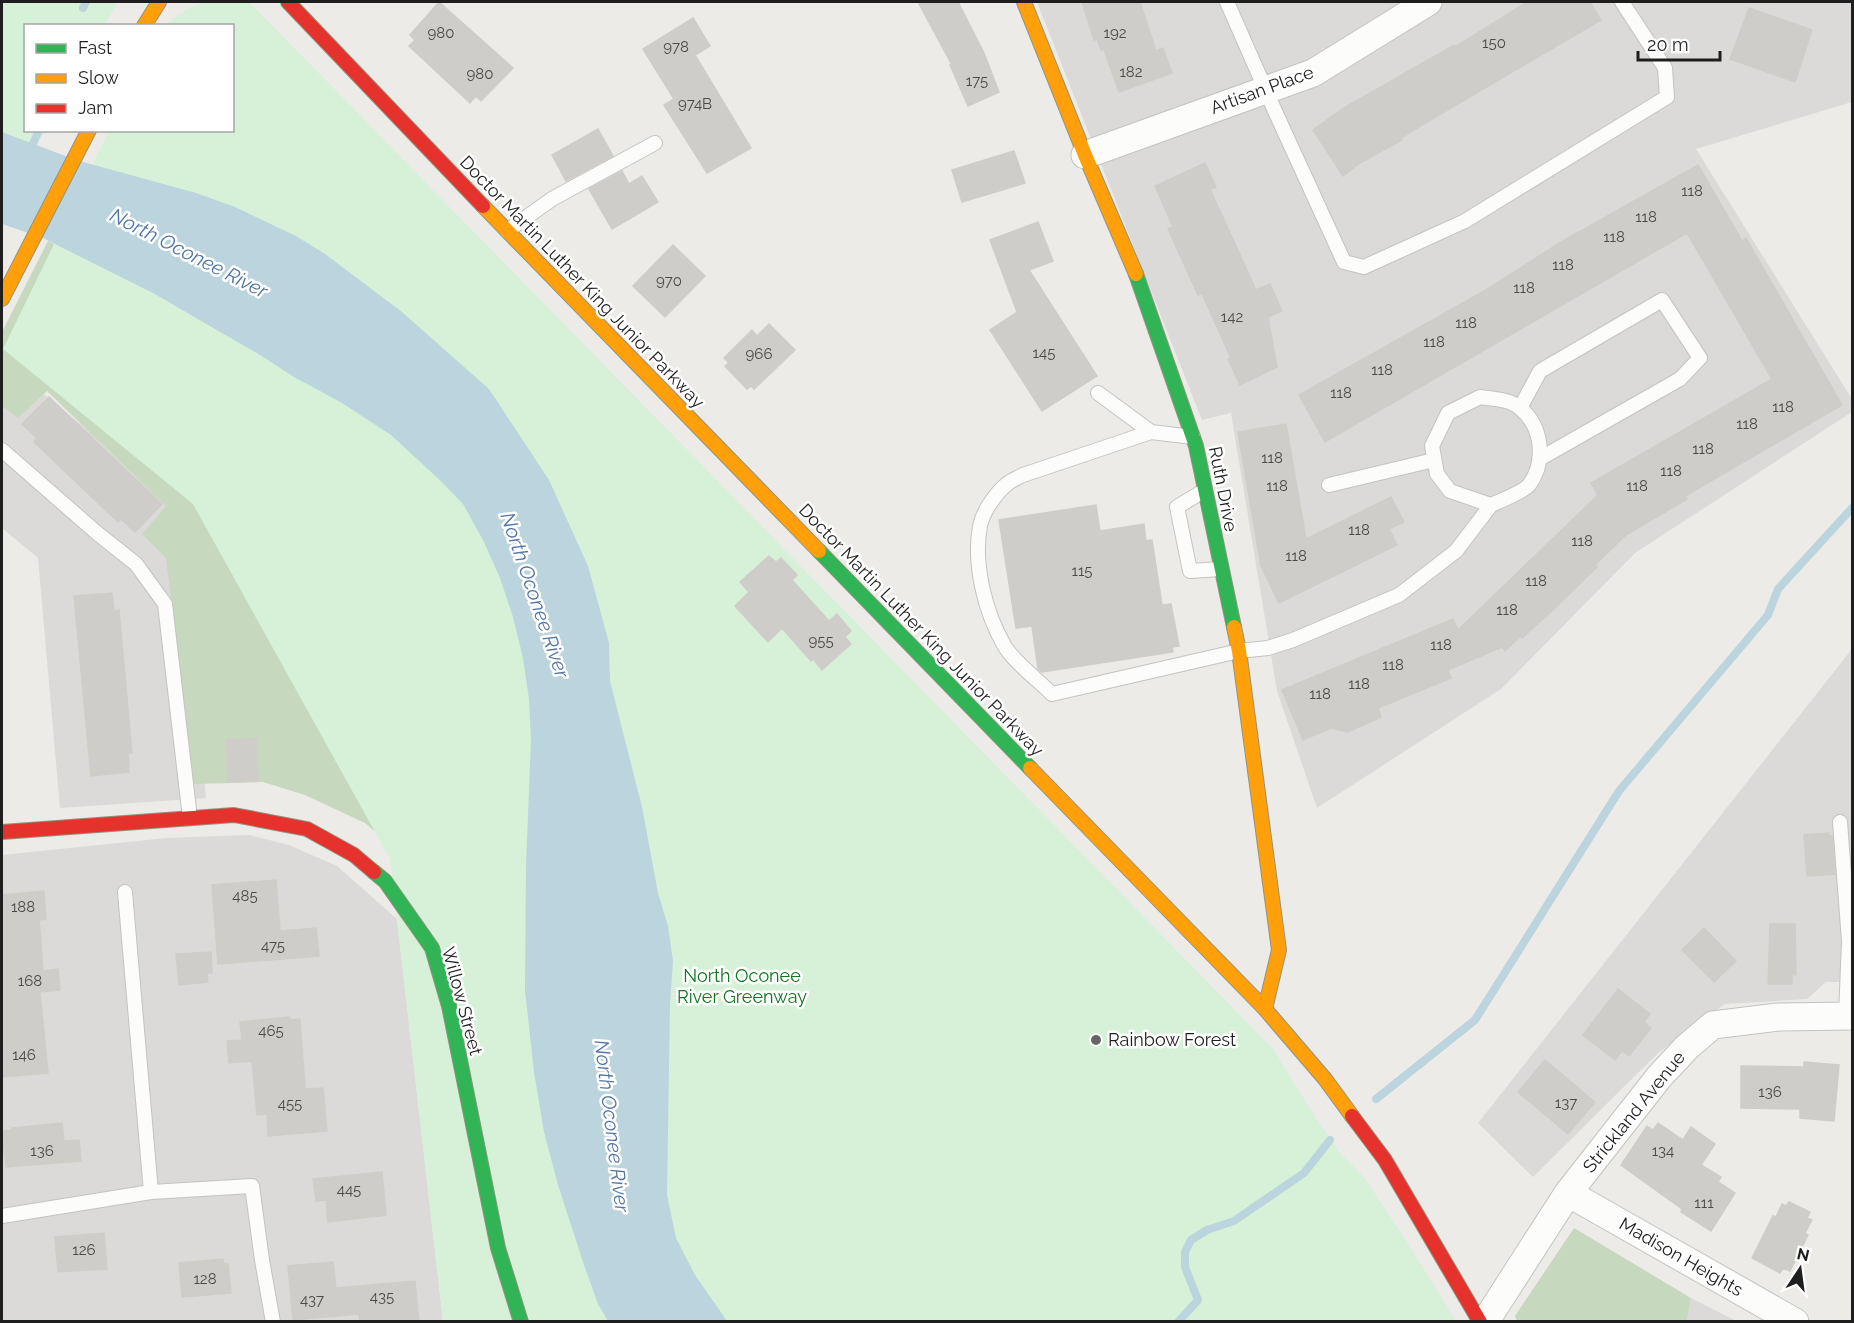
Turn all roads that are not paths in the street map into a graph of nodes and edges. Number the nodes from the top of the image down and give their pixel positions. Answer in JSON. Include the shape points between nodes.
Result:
{"nodes":[{"id":1,"x":159,"y":2,"type":"edge"},
{"id":2,"x":288,"y":2,"type":"edge"},
{"id":3,"x":1023,"y":2,"type":"edge"},
{"id":4,"x":1227,"y":2,"type":"edge"},
{"id":5,"x":1428,"y":2,"type":"edge"},
{"id":6,"x":1622,"y":2,"type":"edge"},
{"id":7,"x":145,"y":24,"type":"edge"},
{"id":8,"x":1265,"y":89,"type":"junction"},
{"id":9,"x":88,"y":132,"type":"edge"},
{"id":10,"x":655,"y":143,"type":"dead end"},
{"id":11,"x":1085,"y":155,"type":"junction"},
{"id":12,"x":507,"y":231,"type":"junction"},
{"id":13,"x":2,"y":299,"type":"edge"},
{"id":14,"x":1098,"y":393,"type":"dead end"},
{"id":15,"x":1520,"y":408,"type":"junction"},
{"id":16,"x":1151,"y":432,"type":"junction"},
{"id":17,"x":1194,"y":437,"type":"junction"},
{"id":18,"x":2,"y":450,"type":"edge"},
{"id":19,"x":1541,"y":458,"type":"junction"},
{"id":20,"x":1434,"y":460,"type":"junction"},
{"id":21,"x":1329,"y":485,"type":"dead end"},
{"id":22,"x":1205,"y":490,"type":"junction"},
{"id":23,"x":1491,"y":505,"type":"junction"},
{"id":24,"x":1221,"y":569,"type":"junction"},
{"id":25,"x":1239,"y":651,"type":"junction"},
{"id":26,"x":190,"y":818,"type":"junction"},
{"id":27,"x":1840,"y":822,"type":"dead end"},
{"id":28,"x":2,"y":832,"type":"edge"},
{"id":29,"x":125,"y":892,"type":"dead end"},
{"id":30,"x":1265,"y":1009,"type":"junction"},
{"id":31,"x":1849,"y":1016,"type":"edge"},
{"id":32,"x":151,"y":1192,"type":"junction"},
{"id":33,"x":1568,"y":1193,"type":"junction"},
{"id":34,"x":2,"y":1216,"type":"edge"},
{"id":35,"x":273,"y":1322,"type":"edge"},
{"id":36,"x":520,"y":1322,"type":"edge"},
{"id":37,"x":1480,"y":1322,"type":"edge"},
{"id":38,"x":1485,"y":1322,"type":"edge"},
{"id":39,"x":1795,"y":1322,"type":"edge"}],
"edges":[{"from":1,"to":7,"type":"street"},
{"from":2,"to":12,"type":"street","name":"Doctor Martin Luther King Junior Parkway"},
{"from":3,"to":11,"type":"street","name":"Ruth Drive"},
{"from":4,"to":8,"type":"lane"},
{"from":5,"to":8,"type":"street","name":"Artisan Place","via":[[1313,73]]},
{"from":6,"to":8,"type":"lane","via":[[1665,68],[1667,97],[1465,221],[1364,267],[1344,262]]},
{"from":8,"to":11,"type":"street","name":"Artisan Place"},
{"from":9,"to":13,"type":"street"},
{"from":10,"to":12,"type":"lane","via":[[552,199]]},
{"from":11,"to":17,"type":"street","name":"Ruth Drive","via":[[1144,293]]},
{"from":12,"to":30,"type":"street","name":"Doctor Martin Luther King Junior Parkway"},
{"from":14,"to":16,"type":"lane"},
{"from":15,"to":19,"type":"lane","via":[[1536,429]]},
{"from":15,"to":19,"type":"lane","via":[[1540,371],[1662,300],[1700,358],[1680,379]]},
{"from":15,"to":20,"type":"lane","via":[[1506,400],[1480,397],[1448,412],[1432,446]]},
{"from":16,"to":17,"type":"lane"},
{"from":16,"to":25,"type":"lane","via":[[1023,475],[1008,482],[993,499],[980,524],[978,551],[980,576],[993,623],[1005,648],[1052,694]]},
{"from":17,"to":22,"type":"street","name":"Ruth Drive"},
{"from":18,"to":26,"type":"lane","via":[[136,564],[165,604]]},
{"from":19,"to":23,"type":"lane","via":[[1528,487]]},
{"from":20,"to":21,"type":"lane"},
{"from":20,"to":23,"type":"lane","via":[[1437,474],[1450,491]]},
{"from":22,"to":24,"type":"street","name":"Ruth Drive"},
{"from":22,"to":24,"type":"lane","via":[[1177,507],[1190,571]]},
{"from":23,"to":25,"type":"lane","via":[[1456,551],[1399,595],[1293,640]]},
{"from":24,"to":25,"type":"street","name":"Ruth Drive"},
{"from":25,"to":30,"type":"street","name":"Ruth Drive","via":[[1279,950]]},
{"from":26,"to":28,"type":"street","name":"Willow Street"},
{"from":26,"to":36,"type":"street","name":"Willow Street","via":[[234,815],[307,830],[354,855],[385,881],[432,948],[449,1006],[498,1248]]},
{"from":27,"to":31,"type":"lane","via":[[1849,941]]},
{"from":29,"to":32,"type":"lane"},
{"from":30,"to":37,"type":"street","name":"Doctor Martin Luther King Junior Parkway","via":[[1325,1079],[1385,1160]]},
{"from":31,"to":33,"type":"street","name":"Strickland Avenue","via":[[1778,1017],[1713,1025],[1659,1077]]},
{"from":32,"to":34,"type":"lane"},
{"from":32,"to":35,"type":"lane","via":[[252,1186]]},
{"from":33,"to":38,"type":"street","name":"Strickland Avenue"},
{"from":33,"to":39,"type":"street","name":"Madison Heights"}]}
